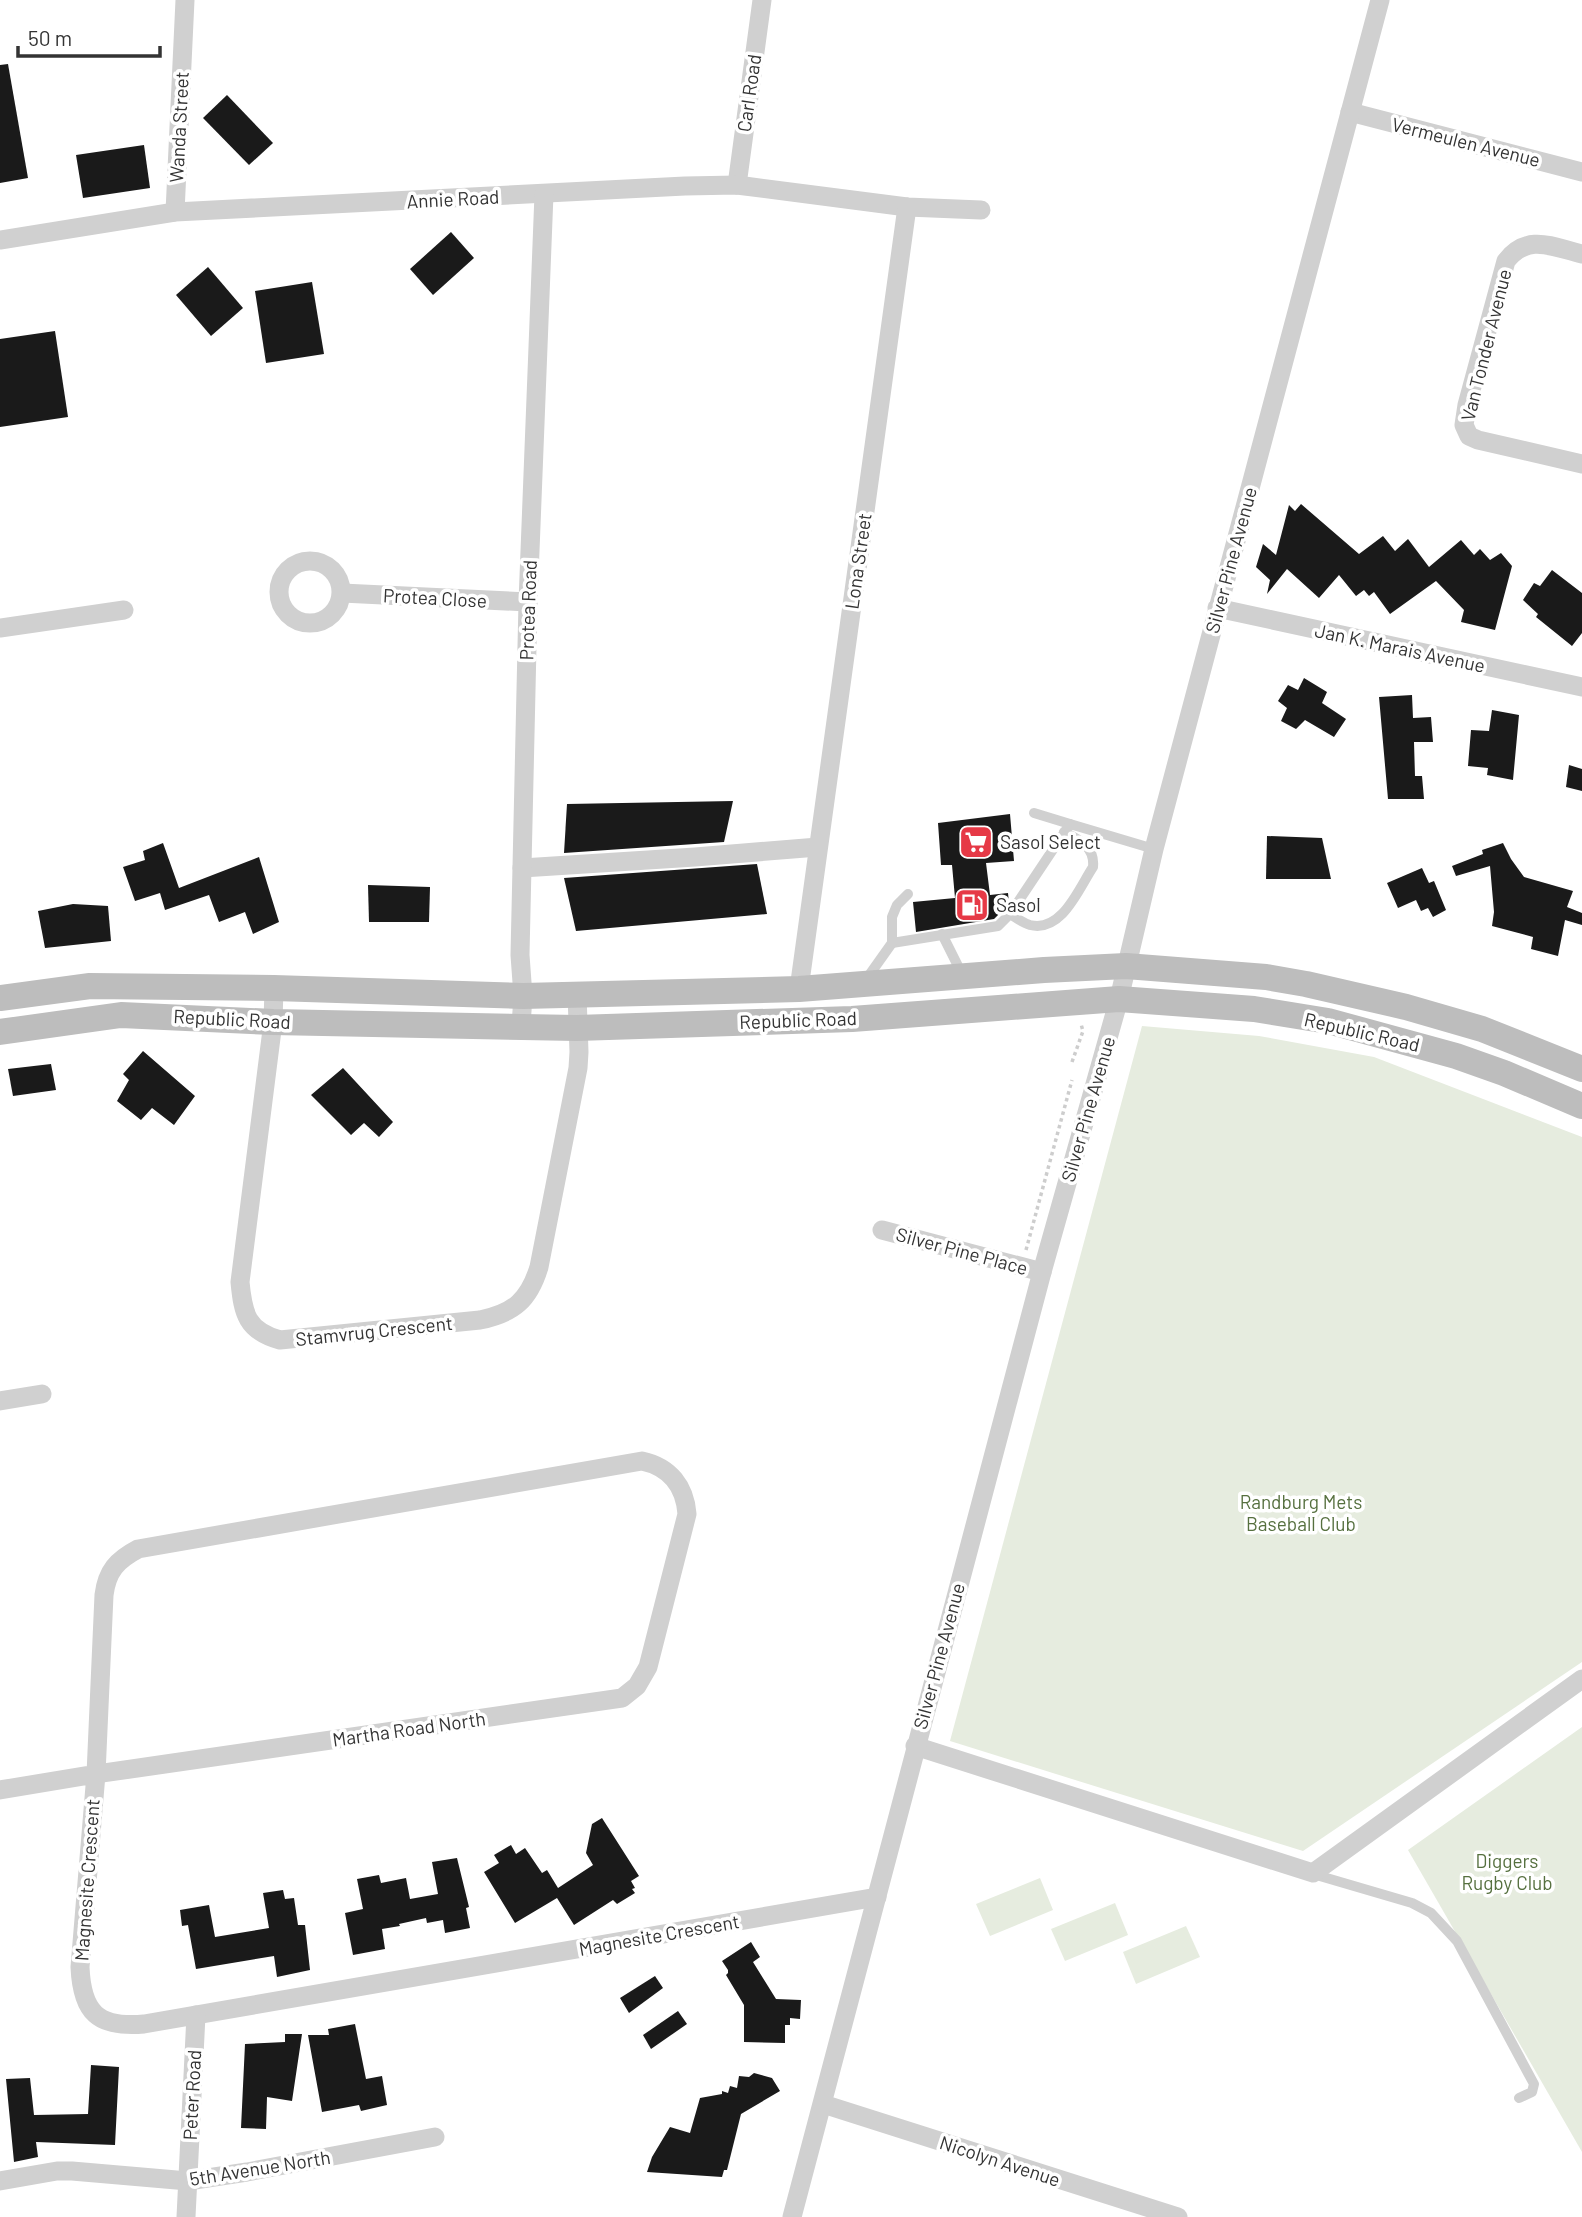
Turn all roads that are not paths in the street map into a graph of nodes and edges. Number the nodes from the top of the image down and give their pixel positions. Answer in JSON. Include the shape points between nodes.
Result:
{"nodes":[{"id":1,"x":185,"y":0,"type":"edge"},
{"id":2,"x":762,"y":0,"type":"edge"},
{"id":3,"x":1380,"y":0,"type":"edge"},
{"id":4,"x":1350,"y":113,"type":"junction"},
{"id":5,"x":1582,"y":172,"type":"edge"},
{"id":6,"x":737,"y":185,"type":"junction"},
{"id":7,"x":544,"y":194,"type":"junction"},
{"id":8,"x":907,"y":207,"type":"junction"},
{"id":9,"x":981,"y":210,"type":"dead end"},
{"id":10,"x":175,"y":212,"type":"junction"},
{"id":11,"x":0,"y":240,"type":"edge"},
{"id":12,"x":1582,"y":254,"type":"edge"},
{"id":13,"x":1582,"y":464,"type":"edge"},
{"id":14,"x":342,"y":593,"type":"dead end"},
{"id":15,"x":528,"y":602,"type":"junction"},
{"id":16,"x":1217,"y":608,"type":"junction"},
{"id":17,"x":124,"y":610,"type":"dead end"},
{"id":18,"x":0,"y":628,"type":"edge"},
{"id":19,"x":1582,"y":687,"type":"edge"},
{"id":20,"x":1034,"y":813,"type":"dead end"},
{"id":21,"x":1067,"y":828,"type":"junction"},
{"id":22,"x":818,"y":847,"type":"junction"},
{"id":23,"x":1154,"y":849,"type":"junction"},
{"id":24,"x":522,"y":868,"type":"junction"},
{"id":25,"x":908,"y":894,"type":"dead end"},
{"id":26,"x":1010,"y":914,"type":"junction"},
{"id":27,"x":942,"y":934,"type":"junction"},
{"id":28,"x":892,"y":943,"type":"junction"},
{"id":29,"x":1126,"y":966,"type":"junction"},
{"id":30,"x":964,"y":977,"type":"junction"},
{"id":31,"x":861,"y":986,"type":"junction"},
{"id":32,"x":274,"y":988,"type":"junction"},
{"id":33,"x":799,"y":989,"type":"junction"},
{"id":34,"x":577,"y":994,"type":"junction"},
{"id":35,"x":523,"y":996,"type":"junction"},
{"id":36,"x":0,"y":998,"type":"edge"},
{"id":37,"x":1119,"y":999,"type":"junction"},
{"id":38,"x":273,"y":1022,"type":"junction"},
{"id":39,"x":521,"y":1026,"type":"junction"},
{"id":40,"x":577,"y":1028,"type":"junction"},
{"id":41,"x":0,"y":1032,"type":"edge"},
{"id":42,"x":1582,"y":1069,"type":"edge"},
{"id":43,"x":1582,"y":1106,"type":"edge"},
{"id":44,"x":882,"y":1230,"type":"dead end"},
{"id":45,"x":1042,"y":1272,"type":"junction"},
{"id":46,"x":42,"y":1394,"type":"dead end"},
{"id":47,"x":0,"y":1401,"type":"edge"},
{"id":48,"x":687,"y":1514,"type":"joint"},
{"id":49,"x":1582,"y":1679,"type":"edge"},
{"id":50,"x":915,"y":1746,"type":"junction"},
{"id":51,"x":96,"y":1774,"type":"junction"},
{"id":52,"x":0,"y":1790,"type":"edge"},
{"id":53,"x":1312,"y":1874,"type":"junction"},
{"id":54,"x":877,"y":1897,"type":"junction"},
{"id":55,"x":196,"y":2015,"type":"junction"},
{"id":56,"x":1519,"y":2098,"type":"dead end"},
{"id":57,"x":823,"y":2104,"type":"junction"},
{"id":58,"x":435,"y":2137,"type":"dead end"},
{"id":59,"x":0,"y":2181,"type":"edge"},
{"id":60,"x":188,"y":2181,"type":"junction"},
{"id":61,"x":186,"y":2217,"type":"edge"},
{"id":62,"x":792,"y":2217,"type":"edge"},
{"id":63,"x":1178,"y":2217,"type":"edge"}],
"edges":[{"from":1,"to":10,"type":"street","name":"Wanda Street"},
{"from":2,"to":6,"type":"street","name":"Carl Road"},
{"from":3,"to":4,"type":"street","name":"Silver Pine Avenue"},
{"from":4,"to":5,"type":"street","name":"Vermeulen Avenue"},
{"from":4,"to":16,"type":"street","name":"Silver Pine Avenue"},
{"from":6,"to":7,"type":"street","name":"Annie Road"},
{"from":6,"to":8,"type":"street","name":"Annie Road"},
{"from":7,"to":10,"type":"street","name":"Annie Road"},
{"from":7,"to":15,"type":"street","name":"Protea Road"},
{"from":8,"to":9,"type":"street"},
{"from":8,"to":22,"type":"street","name":"Lona Street"},
{"from":10,"to":11,"type":"street","name":"Annie Road"},
{"from":12,"to":13,"type":"street","name":"Van Tonder Avenue","via":[[1536,243],[1518,248],[1506,261],[1464,425],[1469,436],[1478,440]]},
{"from":14,"to":15,"type":"street","name":"Protea Close"},
{"from":15,"to":24,"type":"street","name":"Protea Road"},
{"from":16,"to":19,"type":"street","name":"Jan K. Marais Avenue"},
{"from":16,"to":23,"type":"street","name":"Silver Pine Avenue"},
{"from":17,"to":18,"type":"street"},
{"from":20,"to":21,"type":"lane"},
{"from":21,"to":23,"type":"lane"},
{"from":21,"to":26,"type":"lane"},
{"from":21,"to":26,"type":"lane","via":[[1088,847],[1093,867],[1065,911],[1038,926]]},
{"from":22,"to":24,"type":"street"},
{"from":22,"to":33,"type":"street","name":"Lona Street"},
{"from":23,"to":29,"type":"street","name":"Silver Pine Avenue"},
{"from":24,"to":35,"type":"street","name":"Protea Road"},
{"from":25,"to":28,"type":"lane","via":[[892,917]]},
{"from":26,"to":27,"type":"lane","via":[[990,929]]},
{"from":27,"to":28,"type":"lane"},
{"from":27,"to":30,"type":"lane"},
{"from":28,"to":31,"type":"lane"},
{"from":29,"to":30,"type":"main road","name":"Republic Road"},
{"from":29,"to":37,"type":"street","name":"Silver Pine Avenue"},
{"from":29,"to":42,"type":"main road","name":"Republic Road","via":[[1306,984],[1482,1029]]},
{"from":30,"to":31,"type":"main road","name":"Republic Road"},
{"from":31,"to":33,"type":"main road","name":"Republic Road"},
{"from":32,"to":35,"type":"main road","name":"Republic Road"},
{"from":32,"to":36,"type":"main road","name":"Republic Road","via":[[90,986]]},
{"from":32,"to":38,"type":"street","name":"Stamvrug Crescent"},
{"from":33,"to":34,"type":"main road","name":"Republic Road"},
{"from":34,"to":35,"type":"main road","name":"Republic Road"},
{"from":34,"to":40,"type":"street","name":"Stamvrug Crescent"},
{"from":35,"to":39,"type":"street","name":"Protea Road"},
{"from":37,"to":40,"type":"main road","name":"Republic Road","via":[[852,1018]]},
{"from":37,"to":43,"type":"main road","name":"Republic Road","via":[[1254,1009],[1328,1021],[1456,1056]]},
{"from":37,"to":45,"type":"street","name":"Silver Pine Avenue"},
{"from":38,"to":39,"type":"main road","name":"Republic Road"},
{"from":38,"to":40,"type":"street","name":"Stamvrug Crescent","via":[[240,1282],[248,1320],[255,1330],[280,1340],[480,1320],[512,1310],[526,1297],[539,1267],[578,1068]]},
{"from":38,"to":41,"type":"main road","name":"Republic Road","via":[[121,1015]]},
{"from":39,"to":40,"type":"main road","name":"Republic Road"},
{"from":44,"to":45,"type":"street","name":"Silver Pine Place"},
{"from":45,"to":50,"type":"street","name":"Silver Pine Avenue"},
{"from":46,"to":47,"type":"street"},
{"from":48,"to":51,"type":"street","name":"Martha Road North","via":[[648,1667],[637,1686],[622,1698]]},
{"from":48,"to":51,"type":"street","name":"Magnesite Crescent","via":[[673,1477],[642,1461],[138,1549],[113,1566],[106,1579]]},
{"from":49,"to":53,"type":"street"},
{"from":50,"to":53,"type":"street"},
{"from":50,"to":54,"type":"street","name":"Silver Pine Avenue"},
{"from":51,"to":52,"type":"street","name":"Martha Road North"},
{"from":51,"to":55,"type":"street","name":"Magnesite Crescent","via":[[80,1966],[86,2004],[106,2022],[124,2026]]},
{"from":53,"to":56,"type":"lane","via":[[1412,1903],[1446,1927],[1534,2084],[1532,2092]]},
{"from":54,"to":55,"type":"street","name":"Magnesite Crescent"},
{"from":54,"to":57,"type":"street","name":"Silver Pine Avenue"},
{"from":55,"to":60,"type":"street","name":"Peter Road"},
{"from":57,"to":62,"type":"street","name":"Silver Pine Avenue"},
{"from":57,"to":63,"type":"street","name":"Nicolyn Avenue"},
{"from":58,"to":60,"type":"street","name":"5th Avenue North"},
{"from":59,"to":60,"type":"street","name":"5th Avenue North","via":[[72,2171]]},
{"from":60,"to":61,"type":"street","name":"Peter Road"}]}
